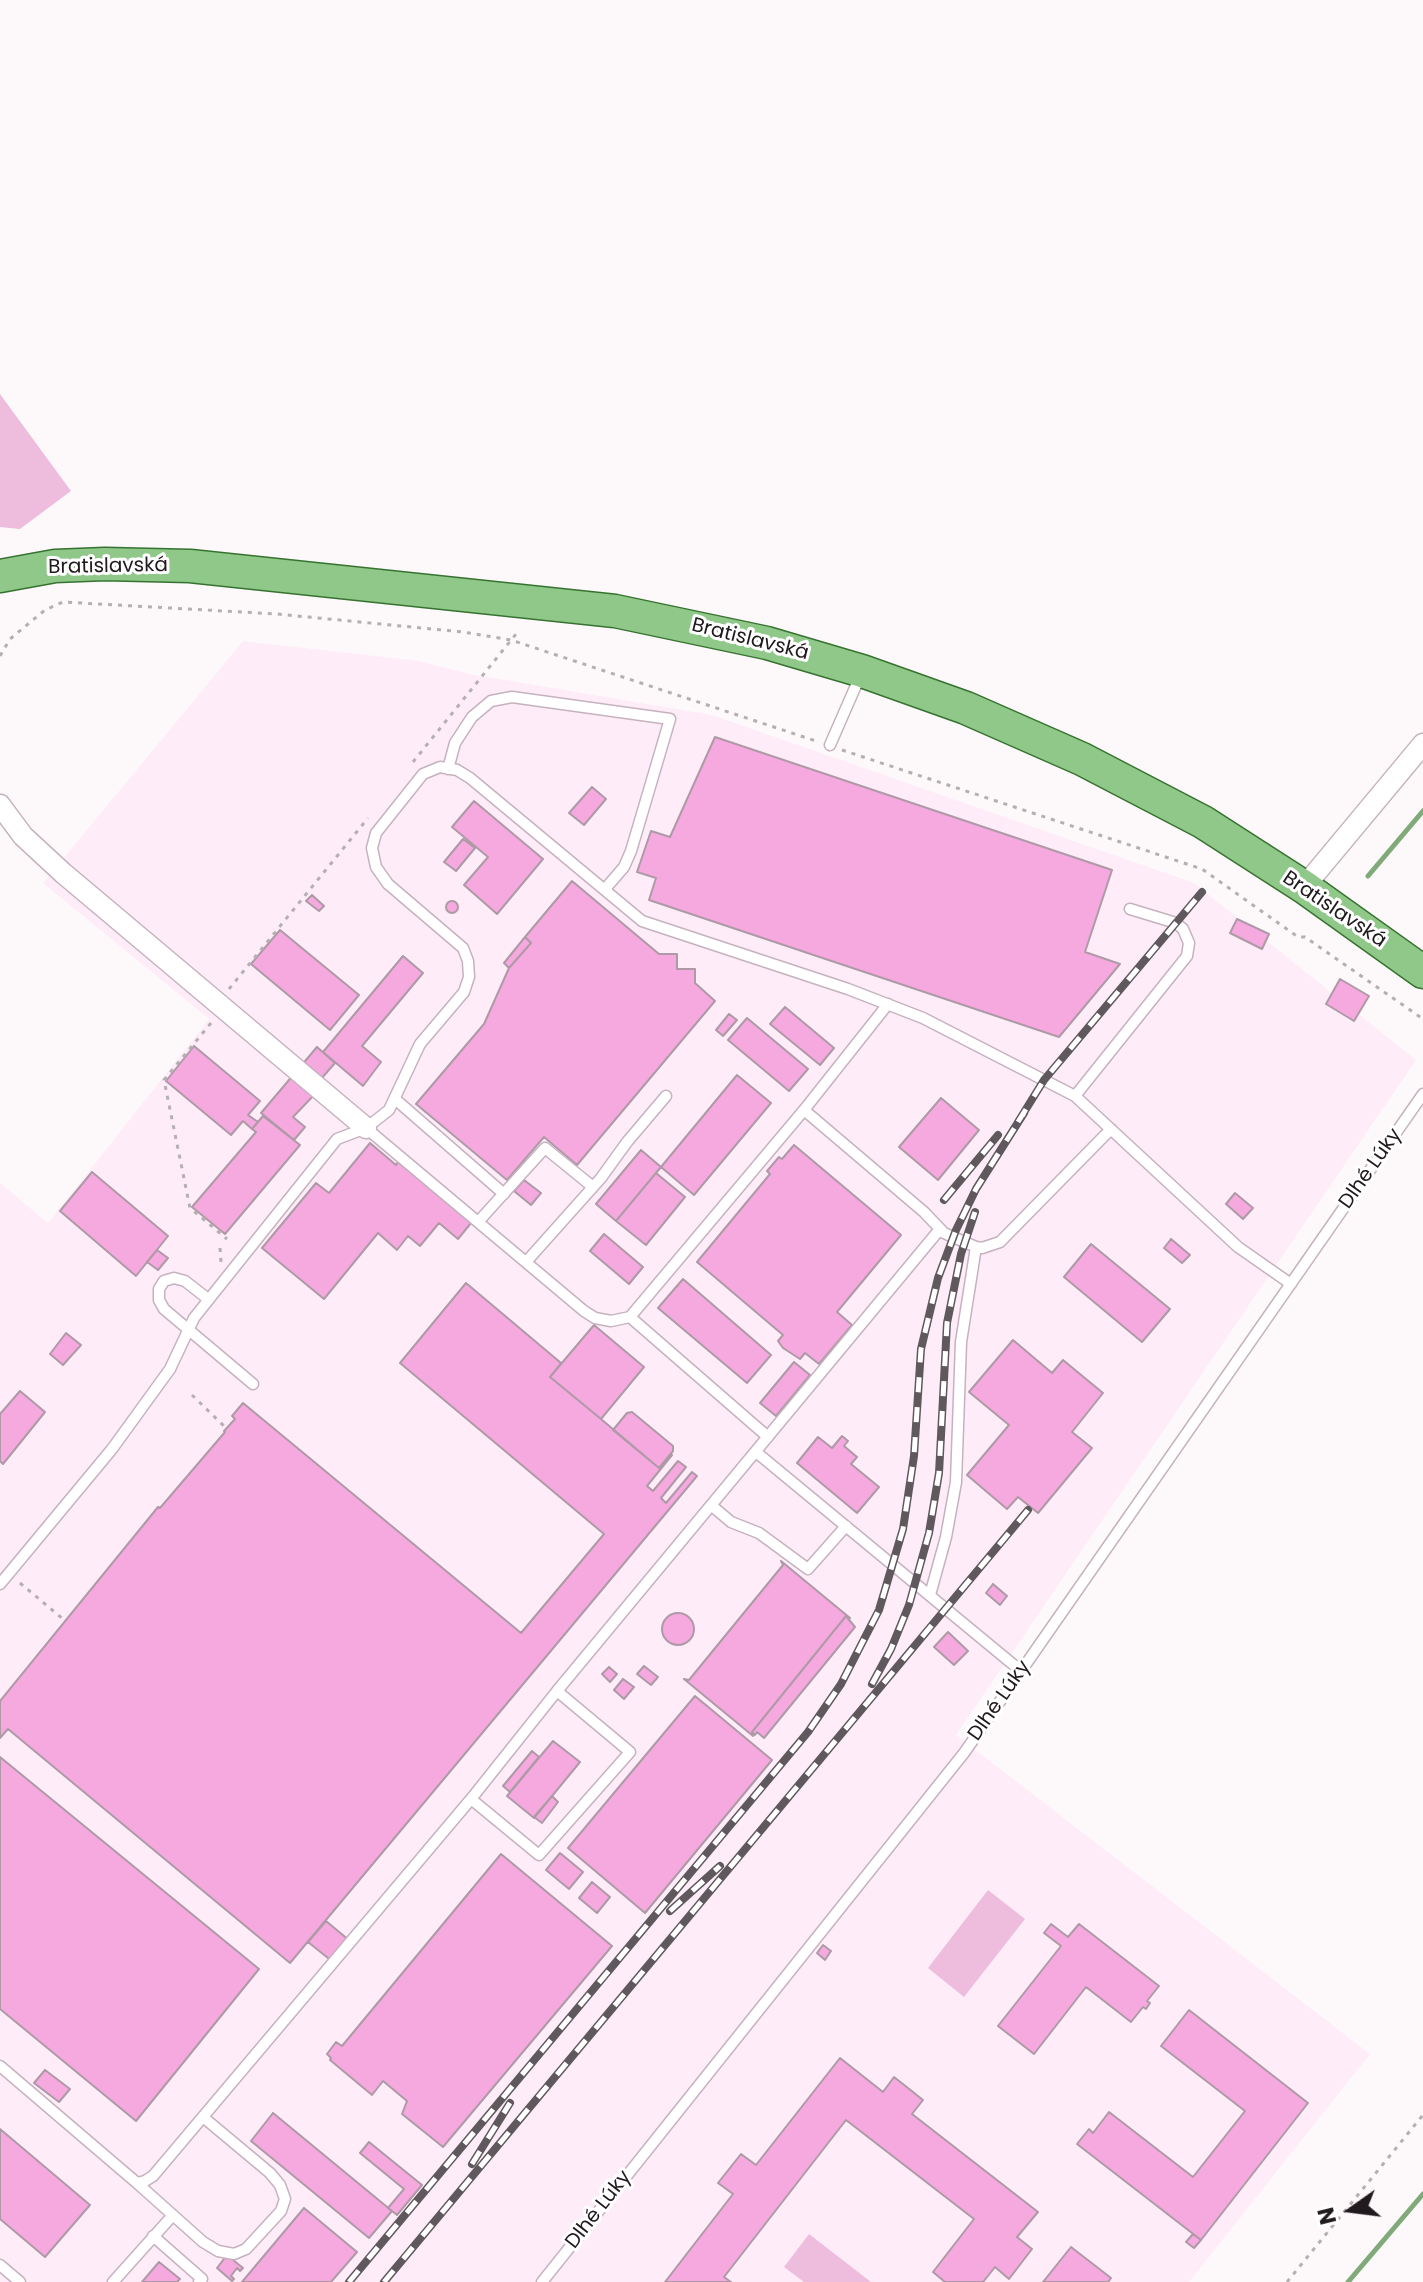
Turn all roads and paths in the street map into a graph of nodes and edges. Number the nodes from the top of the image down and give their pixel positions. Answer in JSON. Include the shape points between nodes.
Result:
{"nodes":[{"id":1,"x":0,"y":576,"type":"edge"},
{"id":2,"x":516,"y":634,"type":"dead end"},
{"id":3,"x":862,"y":671,"type":"junction"},
{"id":4,"x":1423,"y":744,"type":"edge"},
{"id":5,"x":830,"y":745,"type":"dead end"},
{"id":6,"x":413,"y":762,"type":"dead end"},
{"id":7,"x":448,"y":769,"type":"junction"},
{"id":8,"x":0,"y":805,"type":"edge"},
{"id":9,"x":373,"y":811,"type":"dead end"},
{"id":10,"x":1304,"y":887,"type":"junction"},
{"id":11,"x":605,"y":889,"type":"junction"},
{"id":12,"x":1130,"y":909,"type":"dead end"},
{"id":13,"x":1305,"y":937,"type":"dead end"},
{"id":14,"x":1423,"y":972,"type":"edge"},
{"id":15,"x":226,"y":994,"type":"dead end"},
{"id":16,"x":888,"y":1004,"type":"junction"},
{"id":17,"x":216,"y":1017,"type":"dead end"},
{"id":18,"x":1423,"y":1019,"type":"edge"},
{"id":19,"x":1423,"y":1094,"type":"edge"},
{"id":20,"x":666,"y":1096,"type":"dead end"},
{"id":21,"x":1075,"y":1096,"type":"junction"},
{"id":22,"x":395,"y":1099,"type":"junction"},
{"id":23,"x":804,"y":1110,"type":"junction"},
{"id":24,"x":366,"y":1128,"type":"junction"},
{"id":25,"x":1111,"y":1129,"type":"junction"},
{"id":26,"x":593,"y":1187,"type":"junction"},
{"id":27,"x":504,"y":1194,"type":"junction"},
{"id":28,"x":478,"y":1222,"type":"junction"},
{"id":29,"x":940,"y":1229,"type":"junction"},
{"id":30,"x":227,"y":1239,"type":"dead end"},
{"id":31,"x":976,"y":1247,"type":"junction"},
{"id":32,"x":220,"y":1248,"type":"dead end"},
{"id":33,"x":526,"y":1262,"type":"junction"},
{"id":34,"x":222,"y":1266,"type":"dead end"},
{"id":35,"x":1291,"y":1284,"type":"junction"},
{"id":36,"x":208,"y":1299,"type":"junction"},
{"id":37,"x":630,"y":1317,"type":"junction"},
{"id":38,"x":188,"y":1329,"type":"junction"},
{"id":39,"x":253,"y":1384,"type":"dead end"},
{"id":40,"x":192,"y":1395,"type":"dead end"},
{"id":41,"x":225,"y":1427,"type":"dead end"},
{"id":42,"x":768,"y":1437,"type":"junction"},
{"id":43,"x":756,"y":1452,"type":"junction"},
{"id":44,"x":711,"y":1505,"type":"junction"},
{"id":45,"x":846,"y":1526,"type":"junction"},
{"id":46,"x":9,"y":1573,"type":"junction"},
{"id":47,"x":0,"y":1584,"type":"edge"},
{"id":48,"x":930,"y":1595,"type":"junction"},
{"id":49,"x":63,"y":1619,"type":"dead end"},
{"id":50,"x":1021,"y":1671,"type":"junction"},
{"id":51,"x":557,"y":1691,"type":"junction"},
{"id":52,"x":471,"y":1799,"type":"junction"},
{"id":53,"x":0,"y":2066,"type":"edge"},
{"id":54,"x":1423,"y":2115,"type":"edge"},
{"id":55,"x":203,"y":2117,"type":"junction"},
{"id":56,"x":137,"y":2183,"type":"junction"},
{"id":57,"x":173,"y":2215,"type":"junction"},
{"id":58,"x":153,"y":2236,"type":"junction"},
{"id":59,"x":0,"y":2265,"type":"edge"},
{"id":60,"x":20,"y":2282,"type":"edge"},
{"id":61,"x":113,"y":2282,"type":"edge"},
{"id":62,"x":199,"y":2282,"type":"edge"},
{"id":63,"x":542,"y":2282,"type":"edge"},
{"id":64,"x":1287,"y":2282,"type":"edge"}],
"edges":[{"from":1,"to":3,"type":"main road","name":"Bratislavská","via":[[55,566],[190,566],[587,607],[724,632]]},
{"from":2,"to":6,"type":"path"},
{"from":3,"to":5,"type":"lane"},
{"from":3,"to":10,"type":"main road","name":"Bratislavská","via":[[980,713],[1082,759],[1203,822]]},
{"from":4,"to":10,"type":"street"},
{"from":7,"to":11,"type":"lane","via":[[470,778]]},
{"from":7,"to":11,"type":"lane","via":[[455,743],[472,717],[491,701],[512,697],[670,719],[631,851]]},
{"from":7,"to":22,"type":"lane","via":[[423,774],[376,833],[372,848],[376,867],[388,884],[463,948],[468,961],[464,992],[420,1044]]},
{"from":8,"to":24,"type":"street","via":[[23,836],[63,873]]},
{"from":9,"to":15,"type":"path"},
{"from":10,"to":14,"type":"main road","name":"Bratislavská"},
{"from":11,"to":16,"type":"lane","via":[[642,921]]},
{"from":12,"to":21,"type":"lane","via":[[1176,923],[1189,943],[1187,956]]},
{"from":13,"to":18,"type":"path"},
{"from":16,"to":21,"type":"lane"},
{"from":16,"to":23,"type":"lane"},
{"from":17,"to":30,"type":"path","via":[[164,1080],[190,1208]]},
{"from":19,"to":35,"type":"lane","name":"Dlhé Lúky"},
{"from":20,"to":26,"type":"lane"},
{"from":21,"to":25,"type":"lane"},
{"from":22,"to":24,"type":"lane"},
{"from":22,"to":27,"type":"lane"},
{"from":23,"to":29,"type":"lane"},
{"from":23,"to":37,"type":"lane"},
{"from":24,"to":28,"type":"lane"},
{"from":24,"to":36,"type":"lane","via":[[337,1139]]},
{"from":25,"to":31,"type":"lane","via":[[1000,1242]]},
{"from":25,"to":35,"type":"lane","via":[[1238,1247]]},
{"from":26,"to":27,"type":"lane","via":[[545,1148]]},
{"from":26,"to":33,"type":"lane"},
{"from":27,"to":28,"type":"lane"},
{"from":28,"to":33,"type":"lane"},
{"from":29,"to":31,"type":"lane"},
{"from":29,"to":42,"type":"lane"},
{"from":31,"to":48,"type":"lane","via":[[961,1342],[956,1482]]},
{"from":32,"to":34,"type":"path"},
{"from":33,"to":37,"type":"lane","via":[[595,1318]]},
{"from":35,"to":50,"type":"lane","name":"Dlhé Lúky"},
{"from":36,"to":38,"type":"lane"},
{"from":36,"to":38,"type":"lane","via":[[185,1281],[164,1281],[159,1300]]},
{"from":37,"to":42,"type":"lane"},
{"from":38,"to":39,"type":"lane"},
{"from":38,"to":46,"type":"lane","via":[[170,1369],[112,1449]]},
{"from":40,"to":41,"type":"path"},
{"from":42,"to":43,"type":"lane"},
{"from":43,"to":44,"type":"lane"},
{"from":43,"to":45,"type":"lane"},
{"from":44,"to":45,"type":"lane","via":[[808,1569]]},
{"from":44,"to":51,"type":"lane"},
{"from":45,"to":48,"type":"lane"},
{"from":46,"to":47,"type":"lane"},
{"from":46,"to":49,"type":"path"},
{"from":48,"to":50,"type":"lane"},
{"from":50,"to":63,"type":"lane","name":"Dlhé Lúky","via":[[964,1753]]},
{"from":51,"to":52,"type":"lane"},
{"from":51,"to":52,"type":"lane","via":[[630,1752],[539,1855]]},
{"from":52,"to":55,"type":"lane"},
{"from":53,"to":56,"type":"lane"},
{"from":54,"to":64,"type":"path"},
{"from":55,"to":56,"type":"lane","via":[[153,2176]]},
{"from":55,"to":57,"type":"lane","via":[[270,2173],[285,2199],[281,2211],[246,2249],[234,2254],[203,2242]]},
{"from":56,"to":57,"type":"lane"},
{"from":57,"to":58,"type":"lane"},
{"from":58,"to":61,"type":"lane"},
{"from":58,"to":62,"type":"lane","via":[[202,2279]]},
{"from":59,"to":60,"type":"lane"}]}
